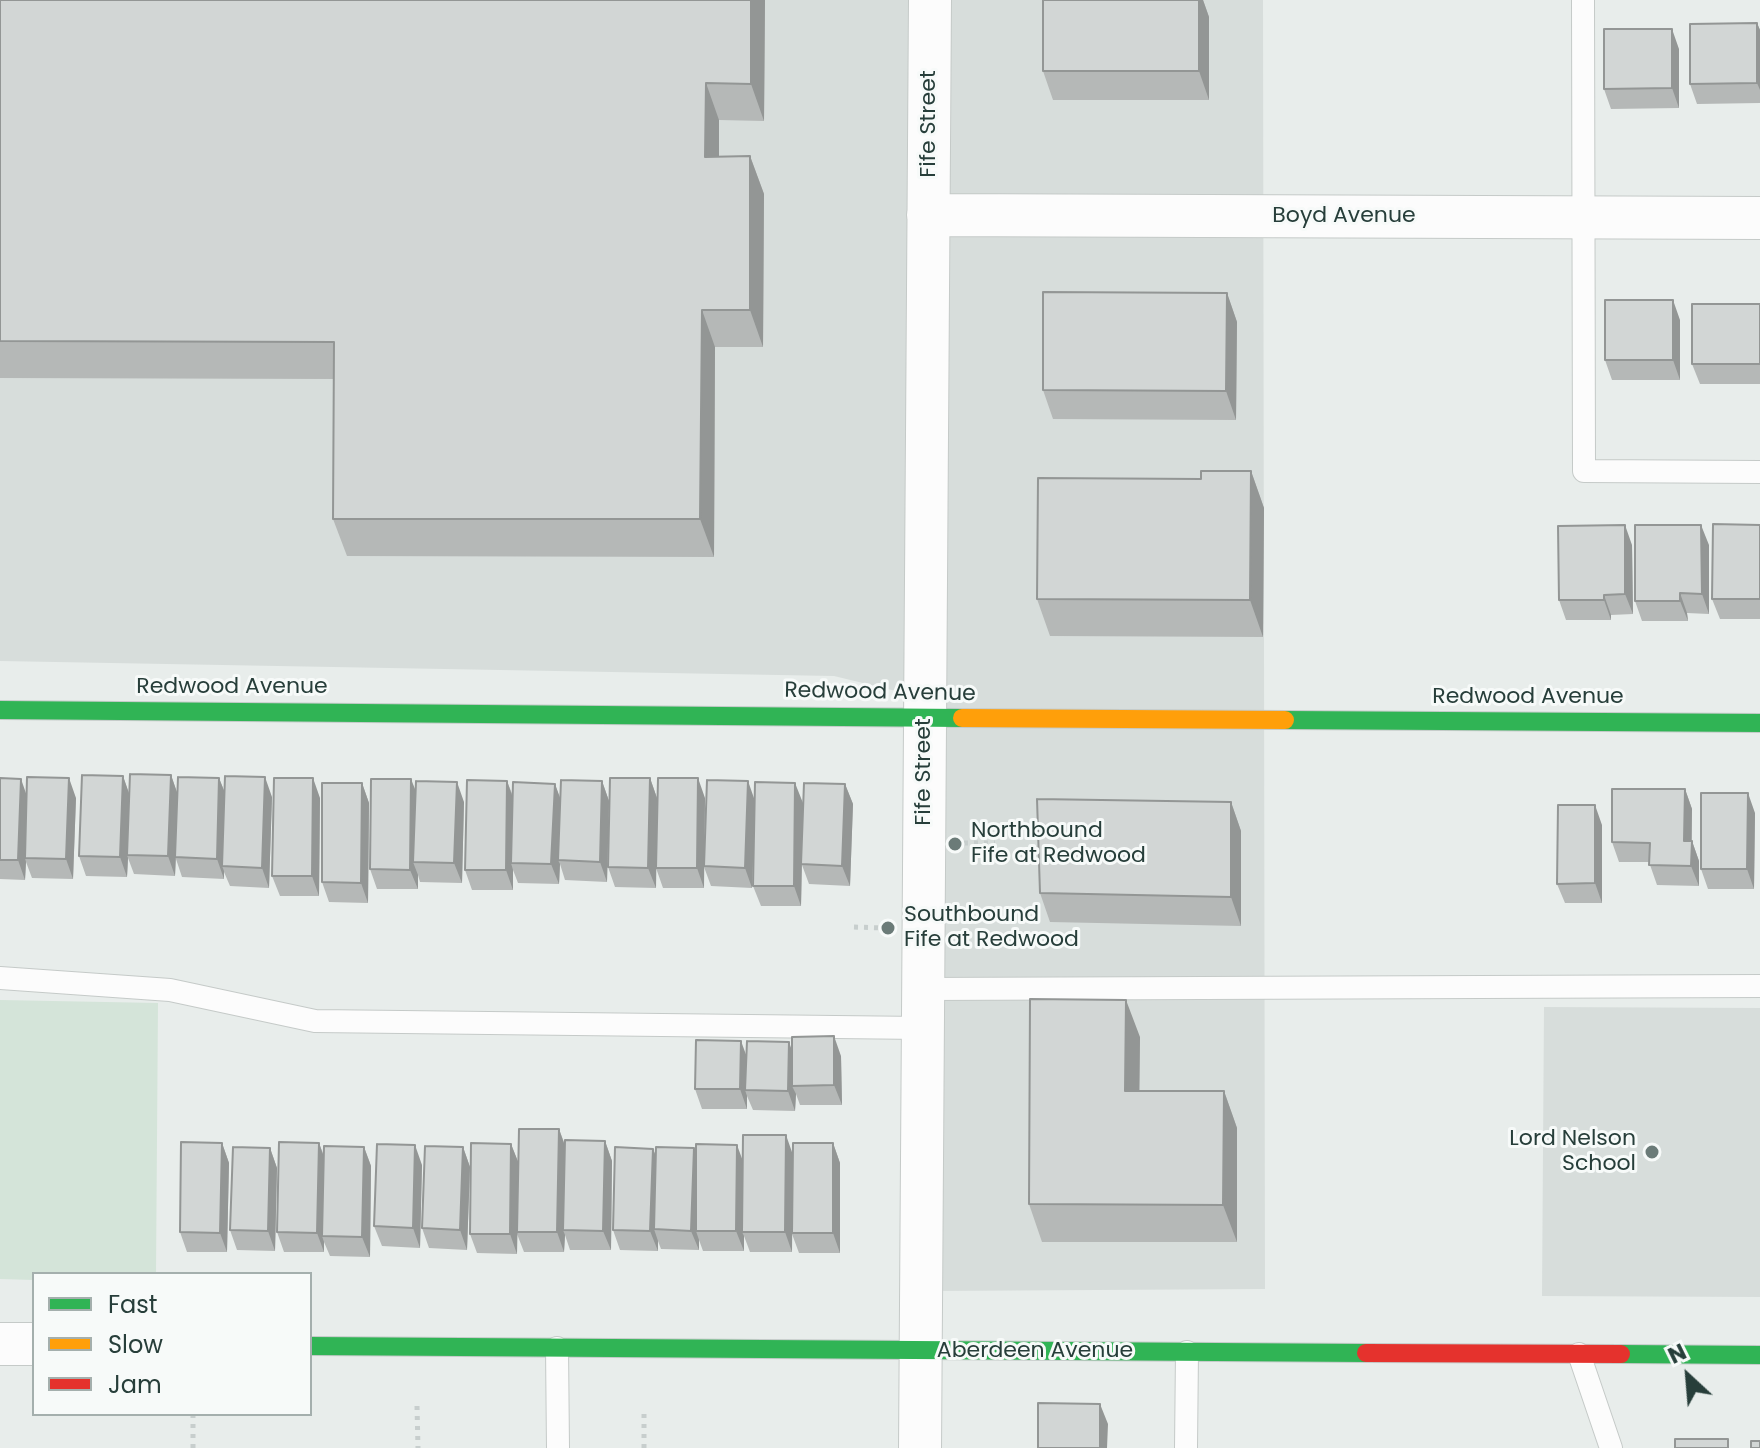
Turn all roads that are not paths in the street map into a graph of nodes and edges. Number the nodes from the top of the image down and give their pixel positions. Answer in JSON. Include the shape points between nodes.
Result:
{"nodes":[{"id":1,"x":930,"y":0,"type":"edge"},
{"id":2,"x":1583,"y":0,"type":"edge"},
{"id":3,"x":928,"y":215,"type":"junction"},
{"id":4,"x":1584,"y":217,"type":"junction"},
{"id":5,"x":1760,"y":218,"type":"edge"},
{"id":6,"x":1760,"y":472,"type":"edge"},
{"id":7,"x":0,"y":710,"type":"edge"},
{"id":8,"x":925,"y":717,"type":"junction"},
{"id":9,"x":1760,"y":723,"type":"edge"},
{"id":10,"x":0,"y":978,"type":"edge"},
{"id":11,"x":1760,"y":986,"type":"edge"},
{"id":12,"x":923,"y":1009,"type":"junction"},
{"id":13,"x":0,"y":1344,"type":"edge"},
{"id":14,"x":32,"y":1344,"type":"edge"},
{"id":15,"x":312,"y":1346,"type":"edge"},
{"id":16,"x":557,"y":1348,"type":"junction"},
{"id":17,"x":920,"y":1350,"type":"junction"},
{"id":18,"x":1187,"y":1352,"type":"junction"},
{"id":19,"x":1579,"y":1354,"type":"junction"},
{"id":20,"x":1760,"y":1355,"type":"edge"},
{"id":21,"x":558,"y":1448,"type":"edge"},
{"id":22,"x":920,"y":1448,"type":"edge"},
{"id":23,"x":1186,"y":1448,"type":"edge"},
{"id":24,"x":1611,"y":1448,"type":"edge"}],
"edges":[{"from":1,"to":3,"type":"street","name":"Fife Street"},
{"from":2,"to":4,"type":"lane"},
{"from":3,"to":4,"type":"street","name":"Boyd Avenue"},
{"from":3,"to":8,"type":"street","name":"Fife Street"},
{"from":4,"to":5,"type":"street","name":"Boyd Avenue"},
{"from":4,"to":6,"type":"lane","via":[[1584,471]]},
{"from":7,"to":8,"type":"street","name":"Redwood Avenue"},
{"from":8,"to":9,"type":"street","name":"Redwood Avenue"},
{"from":8,"to":12,"type":"street","name":"Fife Street"},
{"from":10,"to":12,"type":"lane","via":[[170,990],[315,1021]]},
{"from":11,"to":12,"type":"lane"},
{"from":12,"to":17,"type":"street","name":"Fife Street"},
{"from":13,"to":14,"type":"street"},
{"from":15,"to":16,"type":"street","name":"Aberdeen Avenue"},
{"from":16,"to":17,"type":"street","name":"Aberdeen Avenue"},
{"from":16,"to":21,"type":"lane"},
{"from":17,"to":18,"type":"street","name":"Aberdeen Avenue"},
{"from":17,"to":22,"type":"street","name":"Fife Street"},
{"from":18,"to":19,"type":"street","name":"Aberdeen Avenue"},
{"from":18,"to":23,"type":"lane"},
{"from":19,"to":20,"type":"street","name":"Aberdeen Avenue"},
{"from":19,"to":24,"type":"lane"}]}
